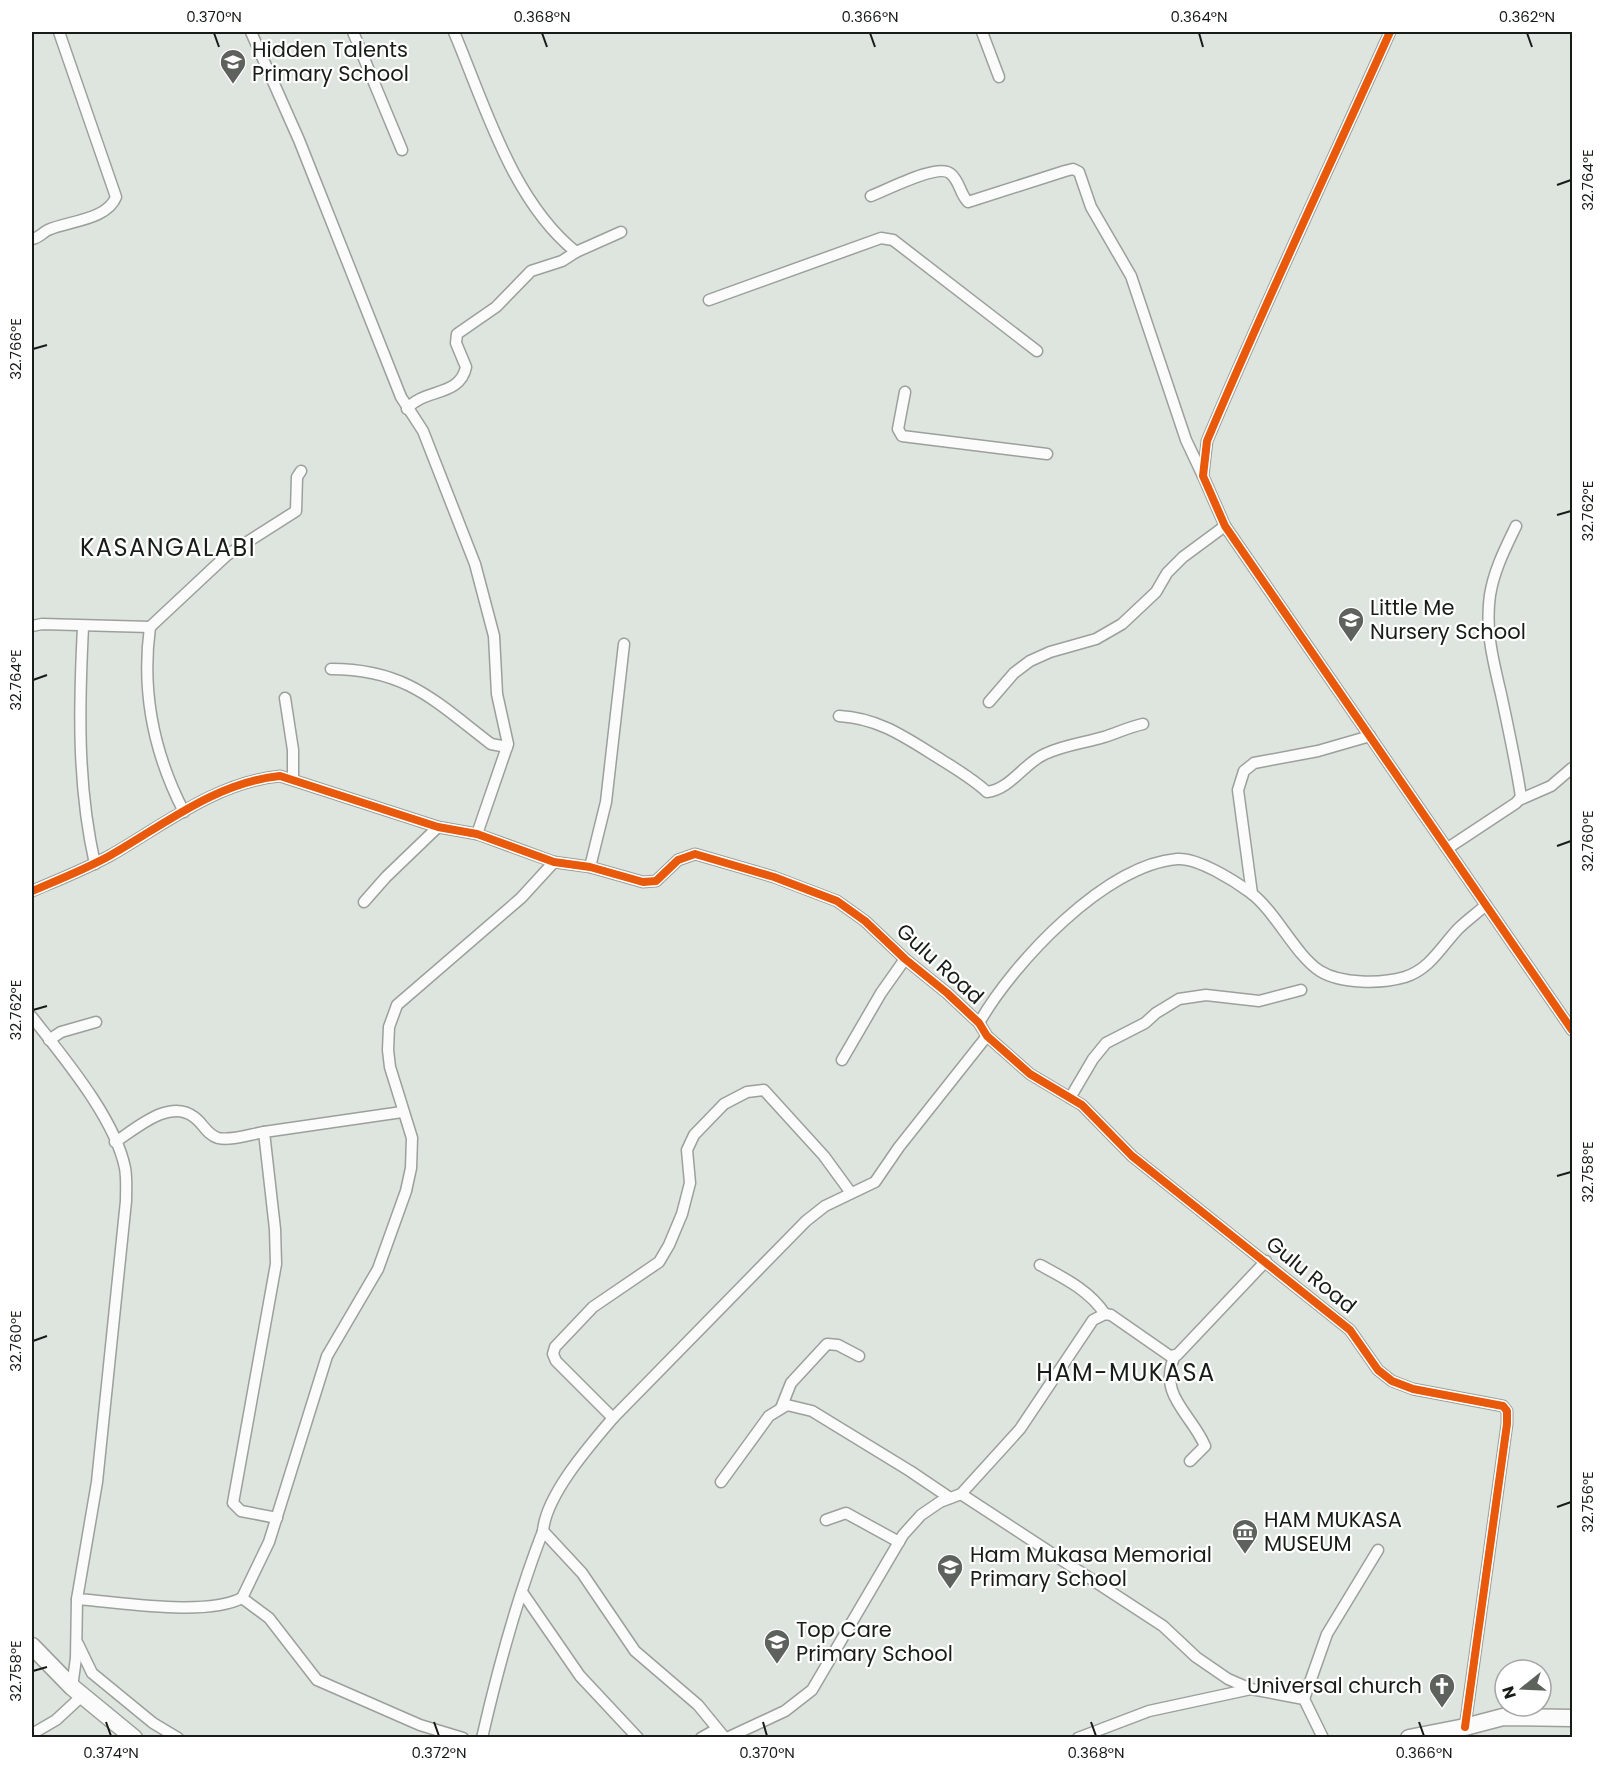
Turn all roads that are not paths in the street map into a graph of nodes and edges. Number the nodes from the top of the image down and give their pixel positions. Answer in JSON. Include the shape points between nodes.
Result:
{"nodes":[{"id":1,"x":59,"y":32,"type":"edge"},
{"id":2,"x":251,"y":32,"type":"edge"},
{"id":3,"x":353,"y":32,"type":"edge"},
{"id":4,"x":454,"y":32,"type":"edge"},
{"id":5,"x":981,"y":32,"type":"edge"},
{"id":6,"x":1390,"y":32,"type":"edge"},
{"id":7,"x":999,"y":77,"type":"dead end"},
{"id":8,"x":402,"y":150,"type":"dead end"},
{"id":9,"x":871,"y":196,"type":"dead end"},
{"id":10,"x":621,"y":232,"type":"dead end"},
{"id":11,"x":32,"y":239,"type":"edge"},
{"id":12,"x":576,"y":252,"type":"junction"},
{"id":13,"x":709,"y":300,"type":"dead end"},
{"id":14,"x":1037,"y":351,"type":"dead end"},
{"id":15,"x":905,"y":392,"type":"dead end"},
{"id":16,"x":407,"y":409,"type":"junction"},
{"id":17,"x":1047,"y":454,"type":"dead end"},
{"id":18,"x":301,"y":471,"type":"dead end"},
{"id":19,"x":1203,"y":476,"type":"junction"},
{"id":20,"x":1225,"y":526,"type":"junction"},
{"id":21,"x":1516,"y":526,"type":"dead end"},
{"id":22,"x":32,"y":626,"type":"edge"},
{"id":23,"x":83,"y":627,"type":"junction"},
{"id":24,"x":150,"y":627,"type":"junction"},
{"id":25,"x":624,"y":644,"type":"dead end"},
{"id":26,"x":331,"y":669,"type":"dead end"},
{"id":27,"x":285,"y":698,"type":"dead end"},
{"id":28,"x":989,"y":702,"type":"dead end"},
{"id":29,"x":839,"y":716,"type":"dead end"},
{"id":30,"x":1143,"y":724,"type":"dead end"},
{"id":31,"x":1370,"y":736,"type":"junction"},
{"id":32,"x":507,"y":747,"type":"junction"},
{"id":33,"x":1572,"y":768,"type":"edge"},
{"id":34,"x":293,"y":778,"type":"junction"},
{"id":35,"x":1519,"y":800,"type":"junction"},
{"id":36,"x":184,"y":812,"type":"junction"},
{"id":37,"x":438,"y":827,"type":"junction"},
{"id":38,"x":477,"y":834,"type":"junction"},
{"id":39,"x":1448,"y":848,"type":"junction"},
{"id":40,"x":554,"y":862,"type":"junction"},
{"id":41,"x":95,"y":864,"type":"junction"},
{"id":42,"x":590,"y":867,"type":"junction"},
{"id":43,"x":32,"y":891,"type":"edge"},
{"id":44,"x":1252,"y":894,"type":"junction"},
{"id":45,"x":364,"y":902,"type":"dead end"},
{"id":46,"x":1486,"y":905,"type":"junction"},
{"id":47,"x":905,"y":959,"type":"junction"},
{"id":48,"x":1301,"y":990,"type":"dead end"},
{"id":49,"x":32,"y":1017,"type":"edge"},
{"id":50,"x":96,"y":1022,"type":"dead end"},
{"id":51,"x":979,"y":1023,"type":"junction"},
{"id":52,"x":1572,"y":1030,"type":"edge"},
{"id":53,"x":987,"y":1036,"type":"junction"},
{"id":54,"x":49,"y":1040,"type":"junction"},
{"id":55,"x":842,"y":1060,"type":"dead end"},
{"id":56,"x":1070,"y":1098,"type":"junction"},
{"id":57,"x":402,"y":1112,"type":"junction"},
{"id":58,"x":264,"y":1132,"type":"junction"},
{"id":59,"x":115,"y":1142,"type":"junction"},
{"id":60,"x":850,"y":1193,"type":"junction"},
{"id":61,"x":1266,"y":1261,"type":"junction"},
{"id":62,"x":1040,"y":1264,"type":"dead end"},
{"id":63,"x":1105,"y":1314,"type":"junction"},
{"id":64,"x":1175,"y":1355,"type":"junction"},
{"id":65,"x":859,"y":1356,"type":"dead end"},
{"id":66,"x":781,"y":1408,"type":"junction"},
{"id":67,"x":613,"y":1418,"type":"junction"},
{"id":68,"x":1190,"y":1461,"type":"dead end"},
{"id":69,"x":721,"y":1482,"type":"dead end"},
{"id":70,"x":955,"y":1496,"type":"junction"},
{"id":71,"x":277,"y":1518,"type":"junction"},
{"id":72,"x":826,"y":1520,"type":"dead end"},
{"id":73,"x":543,"y":1531,"type":"junction"},
{"id":74,"x":898,"y":1542,"type":"junction"},
{"id":75,"x":1378,"y":1550,"type":"dead end"},
{"id":76,"x":522,"y":1592,"type":"junction"},
{"id":77,"x":242,"y":1598,"type":"junction"},
{"id":78,"x":77,"y":1599,"type":"junction"},
{"id":79,"x":77,"y":1641,"type":"junction"},
{"id":80,"x":32,"y":1646,"type":"edge"},
{"id":81,"x":1251,"y":1689,"type":"junction"},
{"id":82,"x":77,"y":1691,"type":"junction"},
{"id":83,"x":1304,"y":1699,"type":"junction"},
{"id":84,"x":1572,"y":1718,"type":"edge"},
{"id":85,"x":1464,"y":1727,"type":"junction"},
{"id":86,"x":32,"y":1734,"type":"edge"},
{"id":87,"x":723,"y":1735,"type":"edge"},
{"id":88,"x":134,"y":1737,"type":"edge"},
{"id":89,"x":178,"y":1737,"type":"edge"},
{"id":90,"x":463,"y":1737,"type":"edge"},
{"id":91,"x":482,"y":1737,"type":"edge"},
{"id":92,"x":638,"y":1737,"type":"edge"},
{"id":93,"x":701,"y":1737,"type":"edge"},
{"id":94,"x":1078,"y":1737,"type":"edge"},
{"id":95,"x":1323,"y":1737,"type":"edge"},
{"id":96,"x":1409,"y":1737,"type":"edge"}],
"edges":[{"from":1,"to":11,"type":"street","via":[[116,197],[106,211]]},
{"from":2,"to":16,"type":"street"},
{"from":3,"to":8,"type":"street"},
{"from":4,"to":12,"type":"street","via":[[502,151],[554,235]]},
{"from":5,"to":7,"type":"street"},
{"from":6,"to":19,"type":"street","via":[[1329,170],[1294,238],[1211,431]]},
{"from":9,"to":19,"type":"street","via":[[933,171],[952,174],[968,202],[1065,171],[1079,172],[1091,207],[1131,276],[1186,440]]},
{"from":10,"to":12,"type":"street"},
{"from":12,"to":16,"type":"street","via":[[562,261],[531,270],[496,307],[457,334],[456,343],[466,367],[462,379],[441,392],[417,398]]},
{"from":13,"to":14,"type":"street","via":[[881,238],[893,240]]},
{"from":15,"to":17,"type":"street","via":[[898,429],[902,436]]},
{"from":16,"to":32,"type":"street","via":[[423,431],[491,615],[497,694]]},
{"from":18,"to":24,"type":"street","via":[[296,511],[227,555]]},
{"from":19,"to":20,"type":"street"},
{"from":20,"to":28,"type":"street","via":[[1183,557],[1149,600],[1122,624],[1096,639],[1030,661]]},
{"from":20,"to":31,"type":"street"},
{"from":21,"to":35,"type":"street","via":[[1498,565],[1488,622],[1493,667],[1519,782]]},
{"from":22,"to":23,"type":"street"},
{"from":23,"to":24,"type":"street"},
{"from":23,"to":41,"type":"street","via":[[81,778]]},
{"from":24,"to":36,"type":"street","via":[[146,687],[157,747]]},
{"from":25,"to":42,"type":"street","via":[[606,802]]},
{"from":26,"to":32,"type":"street","via":[[379,673],[411,684],[491,744]]},
{"from":27,"to":34,"type":"street"},
{"from":29,"to":30,"type":"street","via":[[867,719],[896,731],[987,792],[1005,786],[1042,755]]},
{"from":31,"to":39,"type":"street"},
{"from":31,"to":44,"type":"street","via":[[1254,763],[1244,771],[1238,790]]},
{"from":32,"to":38,"type":"street"},
{"from":33,"to":35,"type":"street","via":[[1551,786]]},
{"from":34,"to":36,"type":"street","via":[[280,776],[244,782]]},
{"from":34,"to":37,"type":"street","via":[[351,801]]},
{"from":35,"to":39,"type":"street"},
{"from":36,"to":41,"type":"street"},
{"from":37,"to":38,"type":"street"},
{"from":37,"to":45,"type":"street"},
{"from":38,"to":40,"type":"street"},
{"from":39,"to":46,"type":"street"},
{"from":40,"to":42,"type":"street"},
{"from":40,"to":57,"type":"street","via":[[521,898],[397,1005],[389,1027],[388,1050]]},
{"from":41,"to":43,"type":"street"},
{"from":42,"to":47,"type":"street","name":"Gulu Road","via":[[644,882],[656,881],[678,860],[695,854],[837,901]]},
{"from":44,"to":46,"type":"street","via":[[1319,971],[1338,980],[1404,977],[1422,969]]},
{"from":44,"to":51,"type":"street","via":[[1211,868],[1179,858],[1152,864],[1118,879],[1086,902],[1017,968]]},
{"from":46,"to":52,"type":"street"},
{"from":47,"to":51,"type":"street","name":"Gulu Road"},
{"from":47,"to":55,"type":"street"},
{"from":48,"to":56,"type":"street","via":[[1259,1001],[1206,995],[1179,999],[1145,1023],[1106,1042]]},
{"from":49,"to":54,"type":"street"},
{"from":50,"to":54,"type":"street","via":[[61,1032]]},
{"from":51,"to":53,"type":"street","name":"Gulu Road"},
{"from":53,"to":56,"type":"street","name":"Gulu Road","via":[[1030,1074]]},
{"from":53,"to":60,"type":"street","via":[[875,1182]]},
{"from":54,"to":59,"type":"street","via":[[83,1085]]},
{"from":56,"to":61,"type":"street","name":"Gulu Road","via":[[1082,1105],[1132,1156]]},
{"from":57,"to":58,"type":"street"},
{"from":57,"to":71,"type":"street","via":[[412,1138],[405,1191],[378,1269],[327,1356]]},
{"from":58,"to":59,"type":"street","via":[[219,1138],[181,1110],[155,1117]]},
{"from":58,"to":71,"type":"street","via":[[276,1264],[233,1503],[241,1511]]},
{"from":59,"to":78,"type":"street","via":[[125,1169],[126,1201],[97,1482]]},
{"from":60,"to":67,"type":"street","via":[[806,1221]]},
{"from":60,"to":67,"type":"street","via":[[824,1156],[764,1090],[747,1092],[724,1104],[694,1136],[687,1150],[690,1183],[669,1245],[659,1262],[592,1307],[555,1347],[556,1361]]},
{"from":61,"to":64,"type":"street","via":[[1182,1353]]},
{"from":61,"to":85,"type":"street","name":"Gulu Road","via":[[1350,1330],[1378,1370],[1392,1381],[1413,1389],[1495,1403],[1507,1411]]},
{"from":62,"to":63,"type":"street","via":[[1096,1300]]},
{"from":63,"to":64,"type":"street","via":[[1170,1356]]},
{"from":63,"to":70,"type":"street","via":[[1093,1320],[1020,1429]]},
{"from":64,"to":68,"type":"street","via":[[1169,1369],[1175,1401],[1205,1446]]},
{"from":65,"to":66,"type":"street","via":[[827,1344],[791,1383]]},
{"from":66,"to":69,"type":"street","via":[[769,1416]]},
{"from":66,"to":70,"type":"street","via":[[787,1405],[812,1412]]},
{"from":67,"to":73,"type":"street","via":[[563,1485],[544,1520]]},
{"from":70,"to":74,"type":"street","via":[[921,1515]]},
{"from":70,"to":81,"type":"street","via":[[1155,1620],[1196,1657]]},
{"from":71,"to":77,"type":"street"},
{"from":72,"to":74,"type":"street","via":[[846,1513]]},
{"from":73,"to":76,"type":"street"},
{"from":73,"to":87,"type":"street","via":[[582,1573],[634,1651],[698,1705]]},
{"from":74,"to":87,"type":"street","via":[[812,1690],[785,1711]]},
{"from":75,"to":83,"type":"street","via":[[1327,1634]]},
{"from":76,"to":91,"type":"street"},
{"from":76,"to":92,"type":"street","via":[[580,1676]]},
{"from":77,"to":78,"type":"street","via":[[220,1607]]},
{"from":77,"to":90,"type":"street","via":[[269,1618],[317,1680],[420,1725]]},
{"from":78,"to":79,"type":"street"},
{"from":79,"to":82,"type":"street"},
{"from":79,"to":89,"type":"street","via":[[92,1673],[153,1723]]},
{"from":80,"to":82,"type":"main road"},
{"from":81,"to":83,"type":"street"},
{"from":81,"to":94,"type":"street","via":[[1158,1708]]},
{"from":82,"to":86,"type":"street","via":[[56,1719]]},
{"from":82,"to":88,"type":"main road"},
{"from":83,"to":95,"type":"street"},
{"from":84,"to":85,"type":"main road","via":[[1503,1717]]},
{"from":85,"to":96,"type":"main road"},
{"from":87,"to":93,"type":"street"}]}
